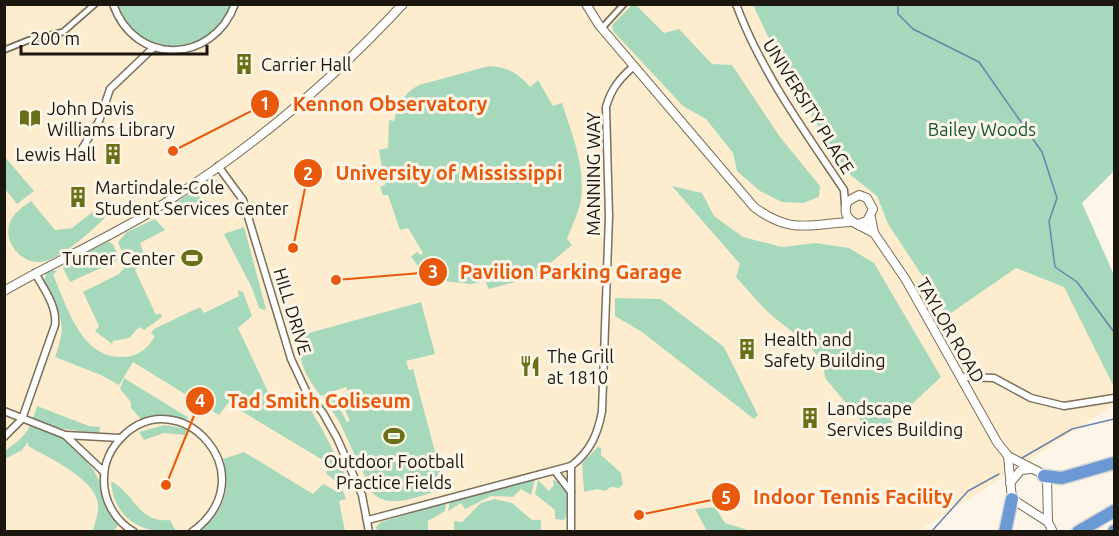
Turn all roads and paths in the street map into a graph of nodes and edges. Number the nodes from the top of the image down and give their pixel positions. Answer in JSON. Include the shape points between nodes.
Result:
{"nodes":[{"id":1,"x":95,"y":4,"type":"edge"},
{"id":2,"x":113,"y":4,"type":"edge"},
{"id":3,"x":235,"y":4,"type":"edge"},
{"id":4,"x":403,"y":4,"type":"edge"},
{"id":5,"x":586,"y":4,"type":"edge"},
{"id":6,"x":624,"y":4,"type":"edge"},
{"id":7,"x":736,"y":4,"type":"edge"},
{"id":8,"x":602,"y":28,"type":"junction"},
{"id":9,"x":153,"y":48,"type":"junction"},
{"id":10,"x":4,"y":50,"type":"edge"},
{"id":11,"x":634,"y":66,"type":"junction"},
{"id":12,"x":80,"y":152,"type":"dead end"},
{"id":13,"x":218,"y":166,"type":"junction"},
{"id":14,"x":844,"y":190,"type":"junction"},
{"id":15,"x":859,"y":195,"type":"junction"},
{"id":16,"x":845,"y":209,"type":"junction"},
{"id":17,"x":871,"y":218,"type":"junction"},
{"id":18,"x":838,"y":221,"type":"junction"},
{"id":19,"x":855,"y":223,"type":"junction"},
{"id":20,"x":874,"y":233,"type":"junction"},
{"id":21,"x":35,"y":273,"type":"junction"},
{"id":22,"x":4,"y":291,"type":"edge"},
{"id":23,"x":961,"y":377,"type":"junction"},
{"id":24,"x":1114,"y":398,"type":"edge"},
{"id":25,"x":4,"y":411,"type":"edge"},
{"id":26,"x":22,"y":419,"type":"junction"},
{"id":27,"x":65,"y":435,"type":"junction"},
{"id":28,"x":4,"y":436,"type":"edge"},
{"id":29,"x":120,"y":438,"type":"junction"},
{"id":30,"x":1008,"y":456,"type":"junction"},
{"id":31,"x":1114,"y":463,"type":"edge"},
{"id":32,"x":571,"y":466,"type":"junction"},
{"id":33,"x":555,"y":471,"type":"junction"},
{"id":34,"x":104,"y":472,"type":"junction"},
{"id":35,"x":1038,"y":472,"type":"junction"},
{"id":36,"x":1010,"y":484,"type":"junction"},
{"id":37,"x":573,"y":494,"type":"junction"},
{"id":38,"x":1046,"y":497,"type":"junction"},
{"id":39,"x":1012,"y":498,"type":"junction"},
{"id":40,"x":1029,"y":508,"type":"junction"},
{"id":41,"x":1114,"y":511,"type":"edge"},
{"id":42,"x":368,"y":520,"type":"junction"},
{"id":43,"x":1048,"y":522,"type":"junction"},
{"id":44,"x":125,"y":526,"type":"junction"},
{"id":45,"x":120,"y":531,"type":"edge"},
{"id":46,"x":134,"y":531,"type":"edge"},
{"id":47,"x":192,"y":531,"type":"edge"},
{"id":48,"x":369,"y":531,"type":"edge"},
{"id":49,"x":571,"y":531,"type":"edge"},
{"id":50,"x":1005,"y":531,"type":"edge"},
{"id":51,"x":1053,"y":531,"type":"edge"},
{"id":52,"x":1078,"y":531,"type":"edge"}],
"edges":[{"from":1,"to":10,"type":"street","via":[[63,32]]},
{"from":2,"to":9,"type":"street","via":[[123,26]]},
{"from":3,"to":9,"type":"street","via":[[216,36],[177,50]]},
{"from":4,"to":13,"type":"street","via":[[308,99]]},
{"from":5,"to":8,"type":"street"},
{"from":6,"to":8,"type":"street"},
{"from":7,"to":14,"type":"street","name":"UNIVERSITY PLACE","via":[[756,53]]},
{"from":8,"to":11,"type":"street"},
{"from":9,"to":12,"type":"street","via":[[110,89],[99,121]]},
{"from":11,"to":18,"type":"street","via":[[754,207],[778,223],[797,228]]},
{"from":11,"to":32,"type":"street","name":"MANNING WAY","via":[[616,84],[606,107],[609,216],[602,411],[595,438]]},
{"from":13,"to":21,"type":"street","via":[[144,215]]},
{"from":13,"to":42,"type":"street","name":"HILL DRIVE","via":[[243,200],[291,359],[306,391],[337,438],[362,495]]},
{"from":14,"to":15,"type":"street","name":"UNIVERSITY PLACE"},
{"from":14,"to":16,"type":"street","name":"UNIVERSITY PLACE"},
{"from":15,"to":16,"type":"street","via":[[851,198]]},
{"from":15,"to":17,"type":"street","via":[[870,201]]},
{"from":16,"to":18,"type":"street"},
{"from":16,"to":19,"type":"street"},
{"from":17,"to":19,"type":"street"},
{"from":17,"to":20,"type":"street","name":"TAYLOR ROAD"},
{"from":18,"to":19,"type":"street"},
{"from":19,"to":20,"type":"street"},
{"from":20,"to":23,"type":"street","name":"TAYLOR ROAD","via":[[906,280]]},
{"from":21,"to":22,"type":"street"},
{"from":21,"to":26,"type":"street","via":[[56,314]]},
{"from":23,"to":24,"type":"street","via":[[994,378],[1031,398],[1064,406]]},
{"from":23,"to":30,"type":"street","name":"TAYLOR ROAD"},
{"from":25,"to":26,"type":"street"},
{"from":26,"to":27,"type":"street"},
{"from":26,"to":28,"type":"street"},
{"from":27,"to":29,"type":"street"},
{"from":27,"to":34,"type":"street"},
{"from":29,"to":34,"type":"street"},
{"from":29,"to":47,"type":"street","via":[[142,424],[174,421],[189,426],[211,444],[222,468],[222,492],[205,522]]},
{"from":30,"to":35,"type":"street"},
{"from":30,"to":36,"type":"street"},
{"from":31,"to":35,"type":"highway","via":[[1062,478]]},
{"from":32,"to":33,"type":"street","name":"MANNING WAY"},
{"from":32,"to":37,"type":"street"},
{"from":33,"to":37,"type":"street"},
{"from":33,"to":42,"type":"street","name":"MANNING WAY"},
{"from":34,"to":44,"type":"street","via":[[106,498]]},
{"from":35,"to":36,"type":"street","via":[[1021,470]]},
{"from":35,"to":38,"type":"street","via":[[1048,486]]},
{"from":36,"to":39,"type":"street"},
{"from":37,"to":49,"type":"street"},
{"from":38,"to":40,"type":"street"},
{"from":38,"to":43,"type":"street"},
{"from":39,"to":40,"type":"street"},
{"from":39,"to":50,"type":"highway"},
{"from":40,"to":43,"type":"street"},
{"from":41,"to":52,"type":"highway"},
{"from":42,"to":48,"type":"street","name":"HILL DRIVE"},
{"from":43,"to":51,"type":"street"},
{"from":44,"to":45,"type":"street"},
{"from":44,"to":46,"type":"street"}]}
